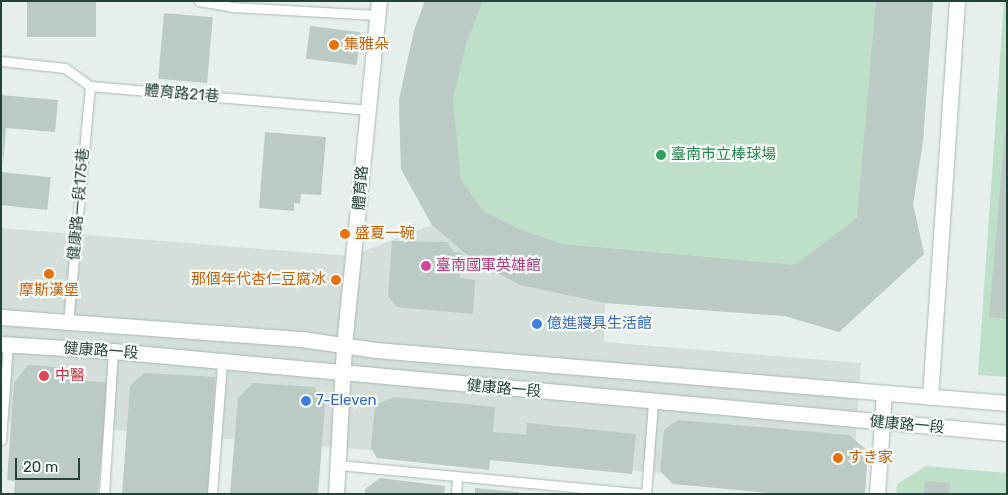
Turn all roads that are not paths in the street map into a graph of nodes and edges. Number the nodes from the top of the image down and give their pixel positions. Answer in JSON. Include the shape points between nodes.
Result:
{"nodes":[{"id":1,"x":199,"y":1,"type":"edge"},
{"id":2,"x":957,"y":1,"type":"edge"},
{"id":3,"x":378,"y":8,"type":"edge"},
{"id":4,"x":1,"y":61,"type":"edge"},
{"id":5,"x":90,"y":86,"type":"junction"},
{"id":6,"x":369,"y":110,"type":"junction"},
{"id":7,"x":1,"y":317,"type":"edge"},
{"id":8,"x":68,"y":323,"type":"junction"},
{"id":9,"x":5,"y":345,"type":"edge"},
{"id":10,"x":344,"y":346,"type":"junction"},
{"id":11,"x":113,"y":351,"type":"junction"},
{"id":12,"x":222,"y":362,"type":"junction"},
{"id":13,"x":343,"y":374,"type":"junction"},
{"id":14,"x":884,"y":393,"type":"junction"},
{"id":15,"x":930,"y":397,"type":"junction"},
{"id":16,"x":653,"y":402,"type":"junction"},
{"id":17,"x":1007,"y":403,"type":"edge"},
{"id":18,"x":882,"y":422,"type":"junction"},
{"id":19,"x":1007,"y":433,"type":"edge"},
{"id":20,"x":1,"y":440,"type":"edge"},
{"id":21,"x":339,"y":465,"type":"junction"},
{"id":22,"x":457,"y":478,"type":"junction"},
{"id":23,"x":551,"y":490,"type":"edge"},
{"id":24,"x":104,"y":494,"type":"edge"},
{"id":25,"x":212,"y":494,"type":"edge"},
{"id":26,"x":336,"y":494,"type":"edge"},
{"id":27,"x":456,"y":494,"type":"edge"},
{"id":28,"x":645,"y":494,"type":"edge"},
{"id":29,"x":877,"y":494,"type":"edge"}],
"edges":[{"from":1,"to":3,"type":"lane","via":[[232,7]]},
{"from":2,"to":15,"type":"street"},
{"from":3,"to":6,"type":"street","name":"體育路"},
{"from":4,"to":5,"type":"lane","via":[[65,68]]},
{"from":5,"to":6,"type":"lane","name":"體育路21巷"},
{"from":5,"to":8,"type":"lane","name":"健康路一段175巷"},
{"from":6,"to":10,"type":"street","name":"體育路"},
{"from":7,"to":8,"type":"street","name":"健康路一段"},
{"from":8,"to":10,"type":"street","name":"健康路一段","via":[[302,339]]},
{"from":9,"to":11,"type":"street","name":"健康路一段"},
{"from":9,"to":20,"type":"lane"},
{"from":10,"to":13,"type":"street","name":"體育路"},
{"from":10,"to":14,"type":"street","name":"健康路一段"},
{"from":11,"to":12,"type":"street","name":"健康路一段"},
{"from":11,"to":24,"type":"lane"},
{"from":12,"to":13,"type":"street","name":"健康路一段"},
{"from":12,"to":25,"type":"lane"},
{"from":13,"to":16,"type":"street","name":"健康路一段"},
{"from":13,"to":21,"type":"street","name":"體育路"},
{"from":14,"to":15,"type":"street","name":"健康路一段"},
{"from":14,"to":18,"type":"street"},
{"from":15,"to":17,"type":"street","name":"健康路一段"},
{"from":16,"to":18,"type":"street","name":"健康路一段"},
{"from":16,"to":28,"type":"lane"},
{"from":18,"to":19,"type":"street","name":"健康路一段"},
{"from":18,"to":29,"type":"street"},
{"from":21,"to":22,"type":"lane"},
{"from":21,"to":26,"type":"street","name":"體育路"},
{"from":22,"to":23,"type":"lane"},
{"from":22,"to":27,"type":"lane"},
{"from":23,"to":28,"type":"lane"}]}
